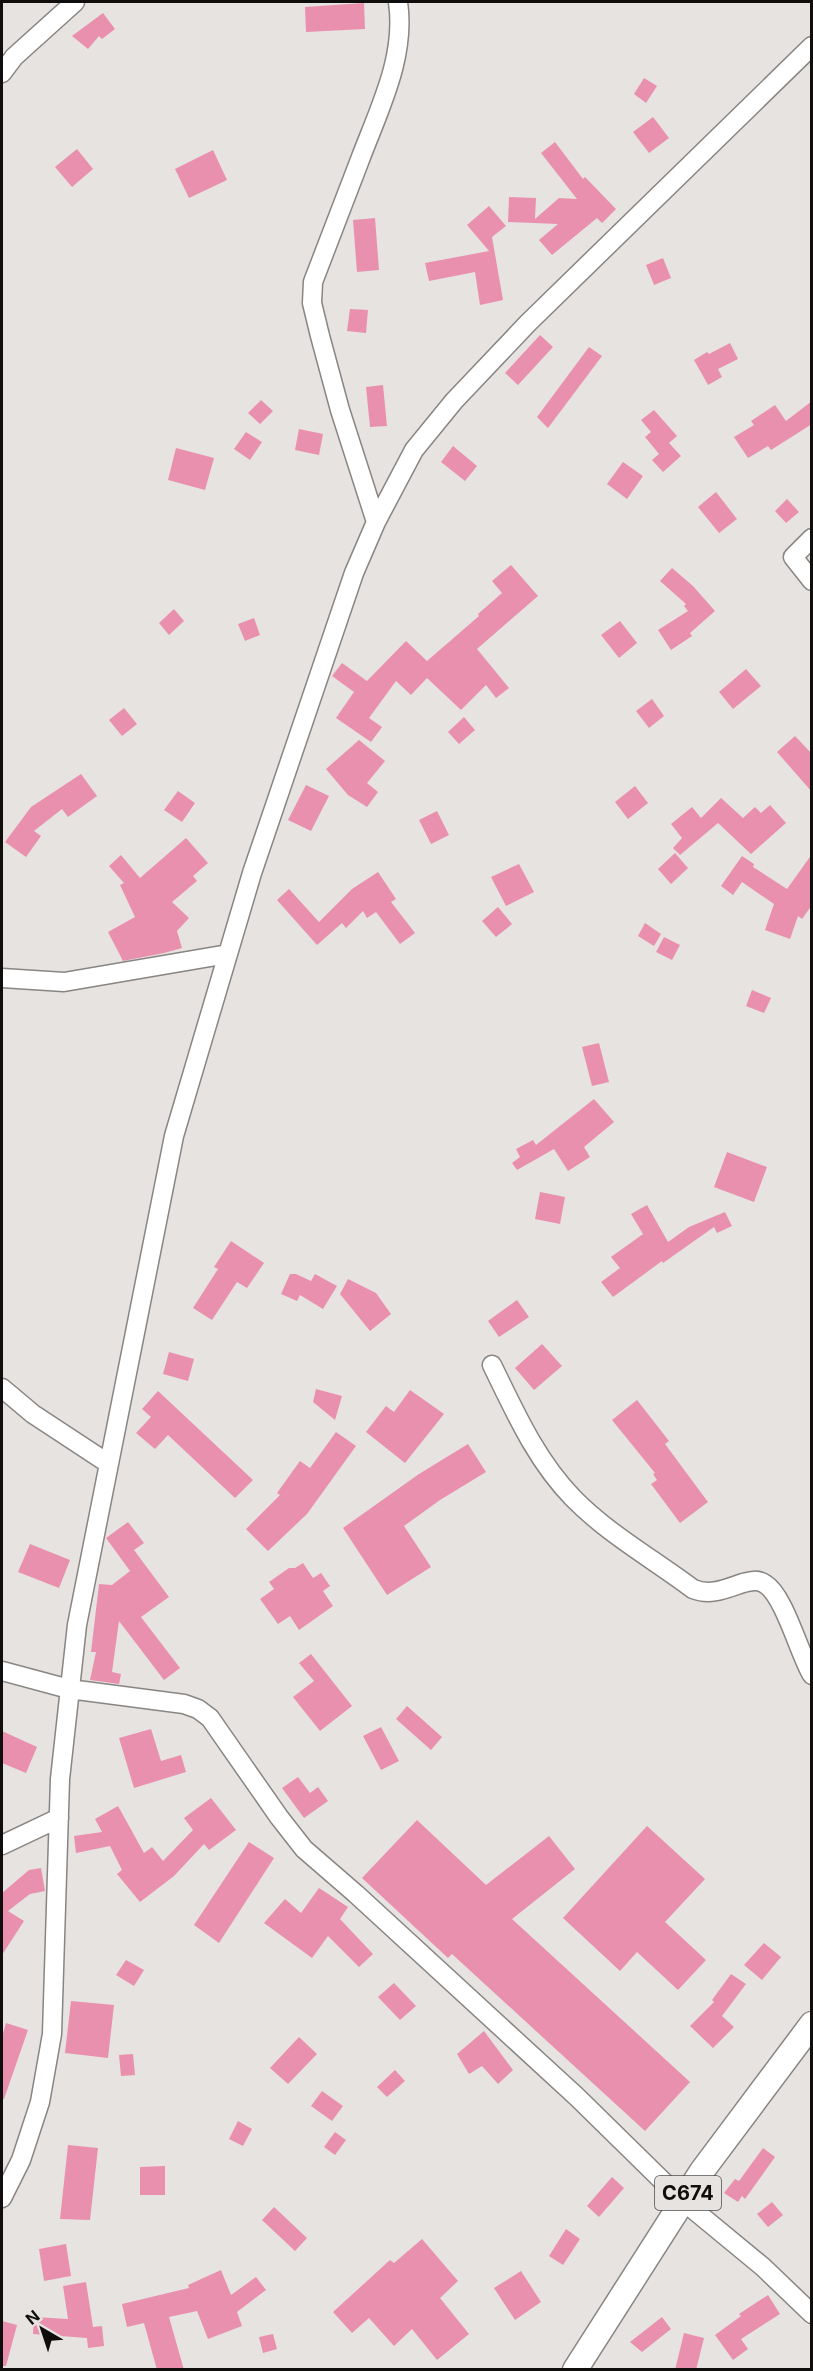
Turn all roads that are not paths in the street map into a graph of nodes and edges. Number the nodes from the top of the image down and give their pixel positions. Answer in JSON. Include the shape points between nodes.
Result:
{"nodes":[{"id":1,"x":75,"y":2,"type":"edge"},
{"id":2,"x":398,"y":2,"type":"edge"},
{"id":3,"x":812,"y":46,"type":"edge"},
{"id":4,"x":2,"y":73,"type":"edge"},
{"id":5,"x":376,"y":522,"type":"junction"},
{"id":6,"x":812,"y":538,"type":"edge"},
{"id":7,"x":812,"y":581,"type":"edge"},
{"id":8,"x":228,"y":954,"type":"junction"},
{"id":9,"x":2,"y":978,"type":"edge"},
{"id":10,"x":492,"y":1365,"type":"dead end"},
{"id":11,"x":2,"y":1389,"type":"edge"},
{"id":12,"x":109,"y":1464,"type":"junction"},
{"id":13,"x":2,"y":1671,"type":"edge"},
{"id":14,"x":812,"y":1675,"type":"edge"},
{"id":15,"x":69,"y":1689,"type":"junction"},
{"id":16,"x":59,"y":1818,"type":"junction"},
{"id":17,"x":2,"y":1845,"type":"edge"},
{"id":18,"x":812,"y":2024,"type":"edge"},
{"id":19,"x":2,"y":2198,"type":"edge"},
{"id":20,"x":683,"y":2200,"type":"junction"},
{"id":21,"x":812,"y":2314,"type":"edge"},
{"id":22,"x":574,"y":2370,"type":"edge"}],
"edges":[{"from":1,"to":4,"type":"street","via":[[14,57]]},
{"from":2,"to":5,"type":"street","via":[[398,48],[387,88],[313,282],[312,303],[340,410]]},
{"from":3,"to":5,"type":"street","via":[[454,401],[414,450]]},
{"from":5,"to":8,"type":"street","via":[[354,573]]},
{"from":6,"to":7,"type":"street","via":[[793,557]]},
{"from":8,"to":9,"type":"street","via":[[64,982]]},
{"from":8,"to":12,"type":"street","via":[[174,1137]]},
{"from":10,"to":14,"type":"street","via":[[537,1453],[573,1498],[693,1589],[712,1593],[751,1580],[764,1583],[778,1595]]},
{"from":11,"to":12,"type":"street"},
{"from":12,"to":15,"type":"street","via":[[77,1625]]},
{"from":13,"to":15,"type":"street"},
{"from":15,"to":16,"type":"street"},
{"from":15,"to":20,"type":"street","via":[[183,1704],[210,1718],[304,1849],[577,2097]]},
{"from":16,"to":17,"type":"street"},
{"from":16,"to":19,"type":"street","via":[[52,2034],[40,2102],[21,2160]]},
{"from":18,"to":20,"type":"main road","number":"C674"},
{"from":20,"to":21,"type":"street"},
{"from":20,"to":22,"type":"main road","number":"C674"}]}
